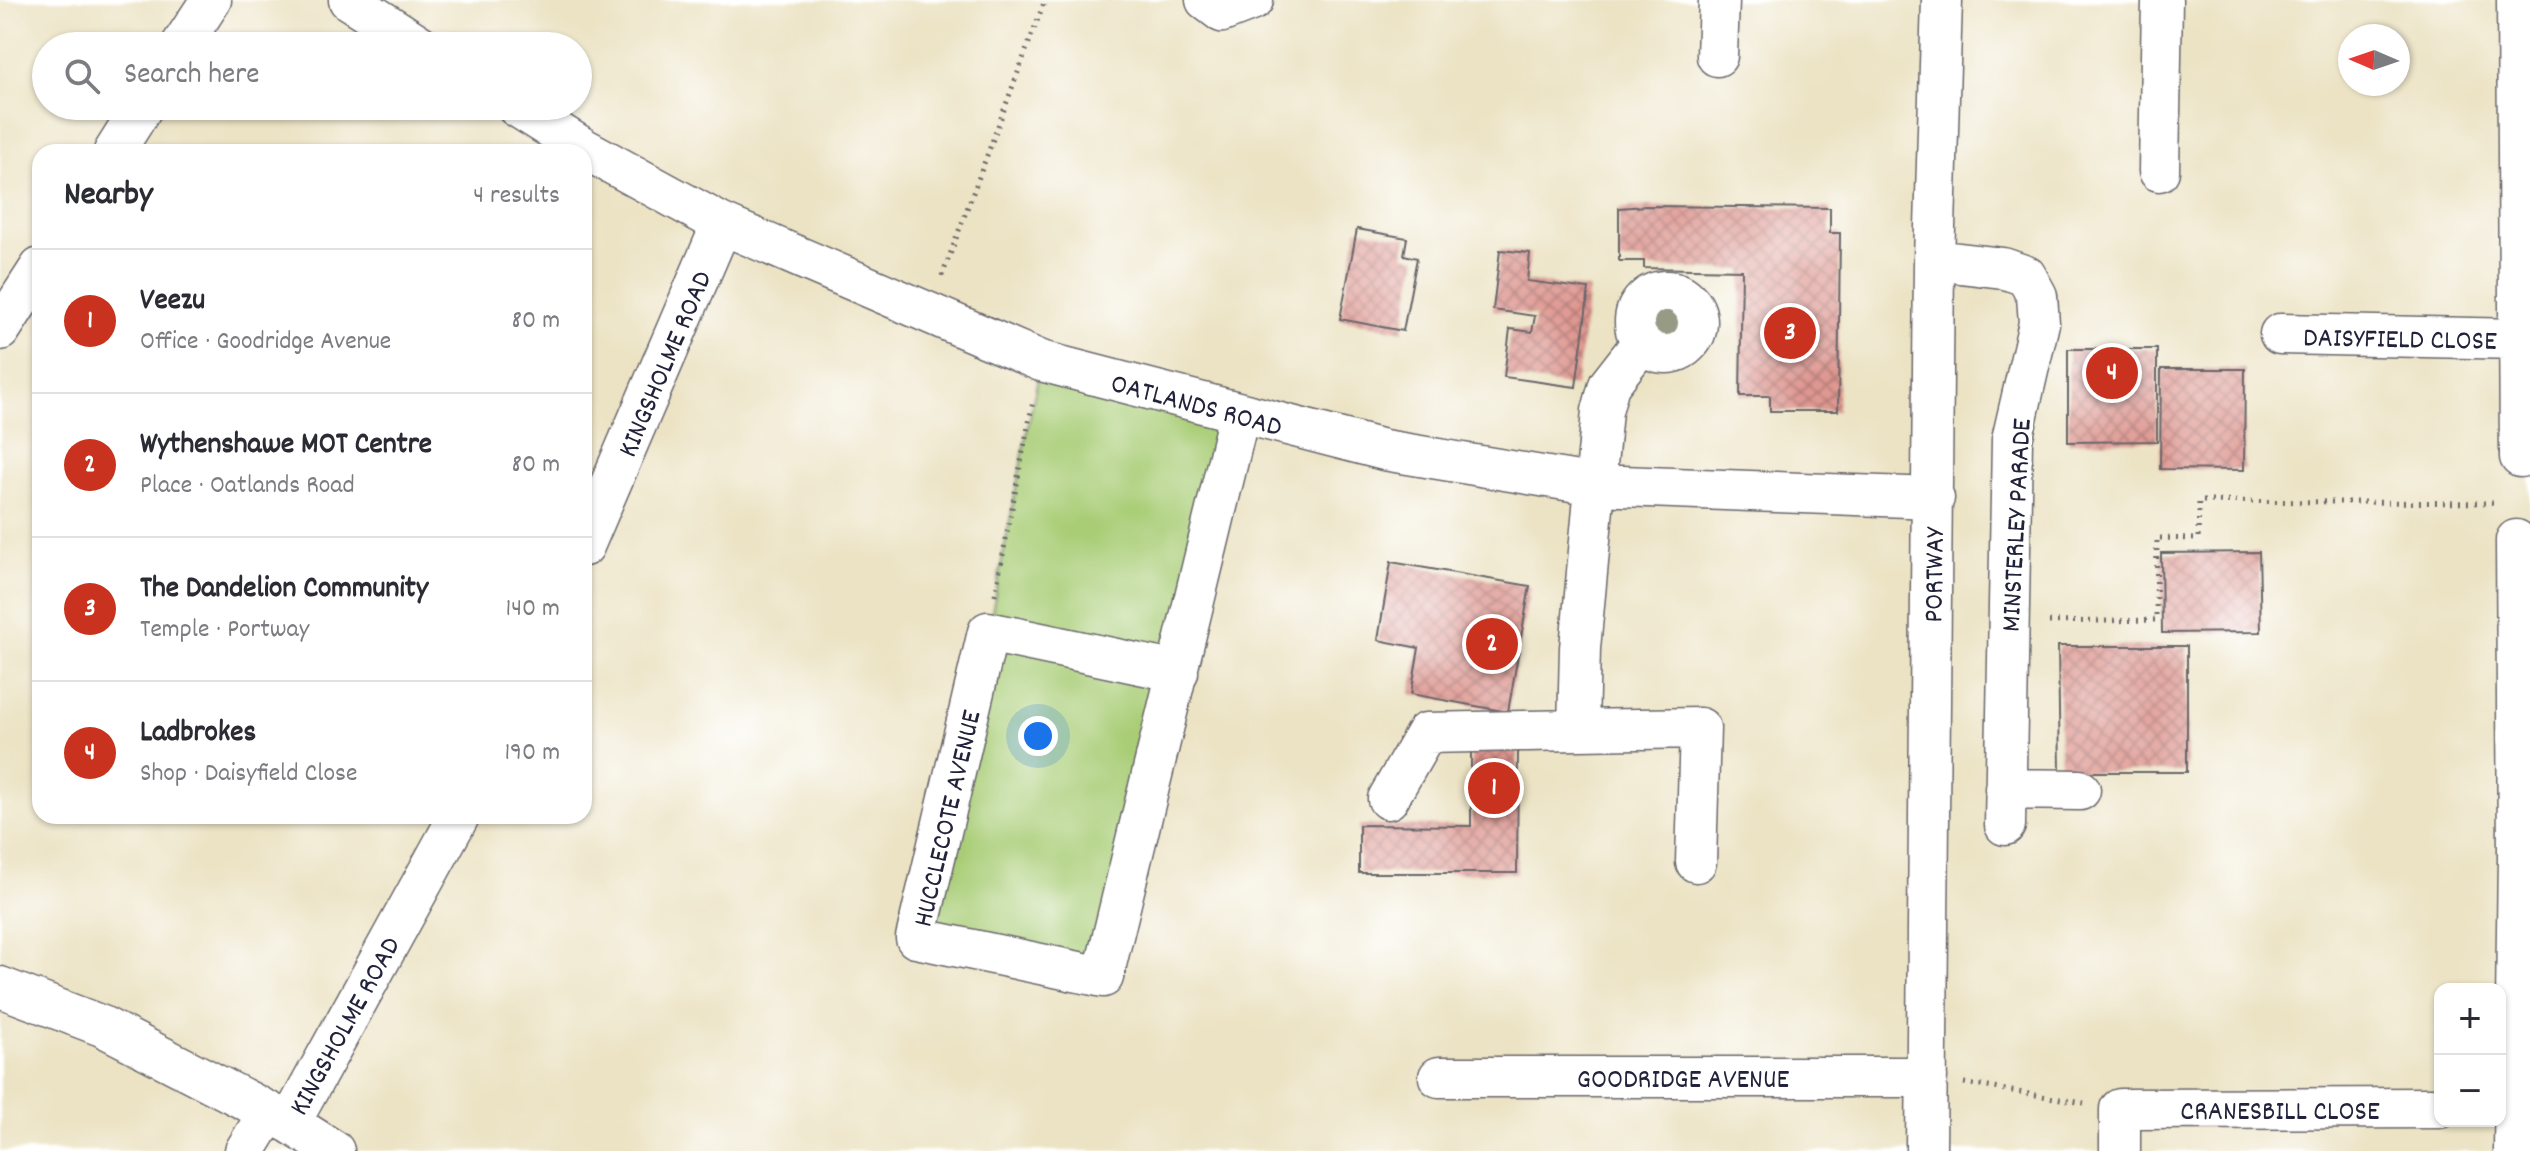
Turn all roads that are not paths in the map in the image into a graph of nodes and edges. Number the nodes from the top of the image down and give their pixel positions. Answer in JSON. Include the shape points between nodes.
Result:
{"nodes":[{"id":1,"x":211,"y":0,"type":"edge"},
{"id":2,"x":349,"y":0,"type":"edge"},
{"id":3,"x":1206,"y":0,"type":"edge"},
{"id":4,"x":1253,"y":0,"type":"edge"},
{"id":5,"x":1719,"y":0,"type":"edge"},
{"id":6,"x":1942,"y":0,"type":"edge"},
{"id":7,"x":2162,"y":0,"type":"edge"},
{"id":8,"x":2517,"y":0,"type":"edge"},
{"id":9,"x":190,"y":32,"type":"edge"},
{"id":10,"x":399,"y":32,"type":"edge"},
{"id":11,"x":1717,"y":56,"type":"dead end"},
{"id":12,"x":134,"y":120,"type":"edge"},
{"id":13,"x":538,"y":120,"type":"edge"},
{"id":14,"x":119,"y":144,"type":"edge"},
{"id":15,"x":577,"y":144,"type":"edge"},
{"id":16,"x":592,"y":153,"type":"edge"},
{"id":17,"x":2159,"y":171,"type":"dead end"},
{"id":18,"x":2524,"y":188,"type":"edge"},
{"id":19,"x":722,"y":224,"type":"junction"},
{"id":20,"x":1934,"y":260,"type":"junction"},
{"id":21,"x":32,"y":280,"type":"edge"},
{"id":22,"x":0,"y":330,"type":"edge"},
{"id":23,"x":2280,"y":334,"type":"dead end"},
{"id":24,"x":2520,"y":339,"type":"junction"},
{"id":25,"x":1641,"y":344,"type":"dead end"},
{"id":26,"x":1239,"y":415,"type":"junction"},
{"id":27,"x":2520,"y":457,"type":"dead end"},
{"id":28,"x":1596,"y":485,"type":"junction"},
{"id":29,"x":1934,"y":498,"type":"junction"},
{"id":30,"x":2514,"y":522,"type":"road end"},
{"id":31,"x":592,"y":527,"type":"edge"},
{"id":32,"x":1178,"y":672,"type":"junction"},
{"id":33,"x":1578,"y":730,"type":"junction"},
{"id":34,"x":2080,"y":790,"type":"dead end"},
{"id":35,"x":1388,"y":799,"type":"dead end"},
{"id":36,"x":454,"y":824,"type":"edge"},
{"id":37,"x":2524,"y":856,"type":"edge"},
{"id":38,"x":1696,"y":862,"type":"dead end"},
{"id":39,"x":0,"y":987,"type":"edge"},
{"id":40,"x":1439,"y":1077,"type":"dead end"},
{"id":41,"x":1927,"y":1077,"type":"junction"},
{"id":42,"x":2434,"y":1108,"type":"edge"},
{"id":43,"x":2507,"y":1108,"type":"edge"},
{"id":44,"x":280,"y":1118,"type":"junction"},
{"id":45,"x":245,"y":1151,"type":"edge"},
{"id":46,"x":334,"y":1151,"type":"edge"},
{"id":47,"x":1926,"y":1151,"type":"edge"},
{"id":48,"x":2120,"y":1151,"type":"edge"},
{"id":49,"x":2514,"y":1151,"type":"edge"}],
"edges":[{"from":1,"to":9,"type":"street"},
{"from":2,"to":10,"type":"street"},
{"from":3,"to":4,"type":"street","via":[[1222,12]]},
{"from":5,"to":11,"type":"street"},
{"from":6,"to":20,"type":"street","name":"PORTWAY"},
{"from":7,"to":17,"type":"street"},
{"from":8,"to":18,"type":"street"},
{"from":12,"to":14,"type":"street"},
{"from":13,"to":15,"type":"street","name":"OATLANDS ROAD"},
{"from":16,"to":19,"type":"street","name":"OATLANDS ROAD"},
{"from":18,"to":24,"type":"street"},
{"from":19,"to":26,"type":"street","name":"OATLANDS ROAD","via":[[1041,361]]},
{"from":19,"to":31,"type":"street","name":"KINGSHOLME ROAD"},
{"from":20,"to":29,"type":"street","name":"PORTWAY"},
{"from":20,"to":34,"type":"street","name":"MINSTERLEY PARADE","via":[[2026,276],[2037,296],[2039,323],[2012,440],[2005,807]]},
{"from":21,"to":22,"type":"street"},
{"from":23,"to":24,"type":"street","name":"DAISYFIELD CLOSE"},
{"from":24,"to":27,"type":"street"},
{"from":25,"to":28,"type":"street","via":[[1609,385]]},
{"from":26,"to":28,"type":"street","name":"OATLANDS ROAD","via":[[1384,450]]},
{"from":26,"to":32,"type":"street","name":"HUCCLECOTE AVENUE"},
{"from":28,"to":29,"type":"street","name":"OATLANDS ROAD"},
{"from":28,"to":33,"type":"street","via":[[1580,648]]},
{"from":29,"to":41,"type":"street","name":"PORTWAY"},
{"from":30,"to":37,"type":"street"},
{"from":32,"to":32,"type":"street","name":"HUCCLECOTE AVENUE","via":[[1103,977],[916,938],[988,632]]},
{"from":33,"to":35,"type":"street","via":[[1426,733]]},
{"from":33,"to":38,"type":"street","via":[[1700,728]]},
{"from":36,"to":44,"type":"street","name":"KINGSHOLME ROAD"},
{"from":37,"to":43,"type":"street"},
{"from":39,"to":44,"type":"street","name":"KINGSHOLME ROAD","via":[[102,1026]]},
{"from":40,"to":41,"type":"street","name":"GOODRIDGE AVENUE"},
{"from":41,"to":47,"type":"street","name":"PORTWAY"},
{"from":42,"to":48,"type":"street","name":"CRANESBILL CLOSE","via":[[2120,1109]]},
{"from":43,"to":49,"type":"street"},
{"from":44,"to":45,"type":"street"},
{"from":44,"to":46,"type":"street"}]}
